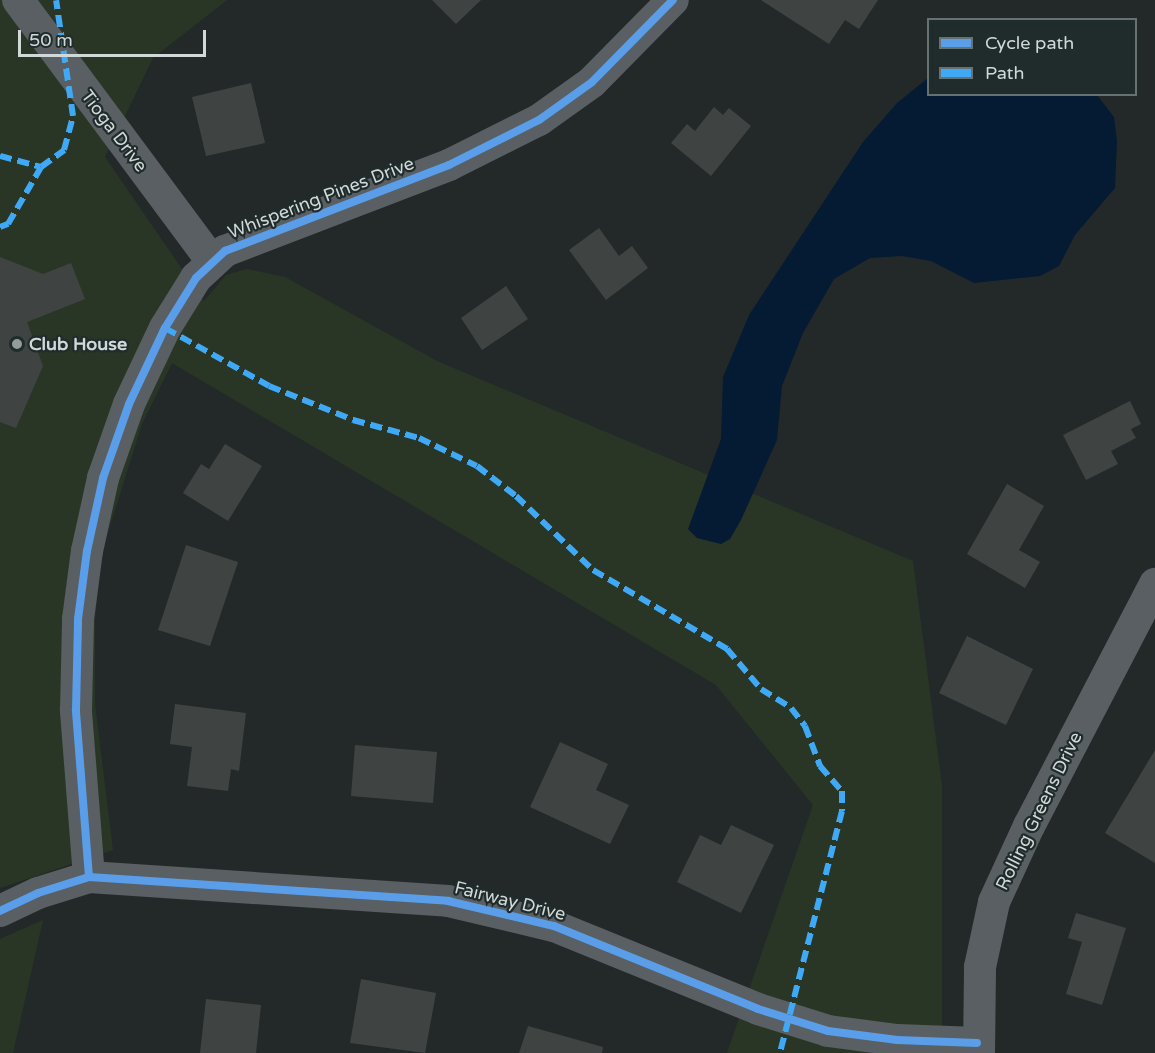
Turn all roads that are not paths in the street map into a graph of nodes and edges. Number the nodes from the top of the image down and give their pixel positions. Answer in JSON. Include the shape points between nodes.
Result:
{"nodes":[{"id":1,"x":18,"y":0,"type":"edge"},
{"id":2,"x":673,"y":0,"type":"edge"},
{"id":3,"x":211,"y":260,"type":"junction"},
{"id":4,"x":1155,"y":584,"type":"edge"},
{"id":5,"x":89,"y":877,"type":"junction"},
{"id":6,"x":0,"y":911,"type":"edge"},
{"id":7,"x":978,"y":1048,"type":"edge"}],
"edges":[{"from":1,"to":3,"type":"street","name":"Tioga Drive"},
{"from":2,"to":3,"type":"street","name":"Whispering Pines Drive","via":[[592,82],[539,120],[478,153],[241,244]]},
{"from":3,"to":5,"type":"street","name":"Whispering Pines Drive","via":[[165,328],[133,394],[103,478],[87,551],[78,619],[76,710]]},
{"from":4,"to":7,"type":"street","name":"Rolling Greens Drive","via":[[1024,836],[994,902],[980,967]]},
{"from":5,"to":6,"type":"street","via":[[38,893]]},
{"from":5,"to":7,"type":"street","name":"Fairway Drive","via":[[448,901],[554,926],[758,1009],[818,1028]]}]}
